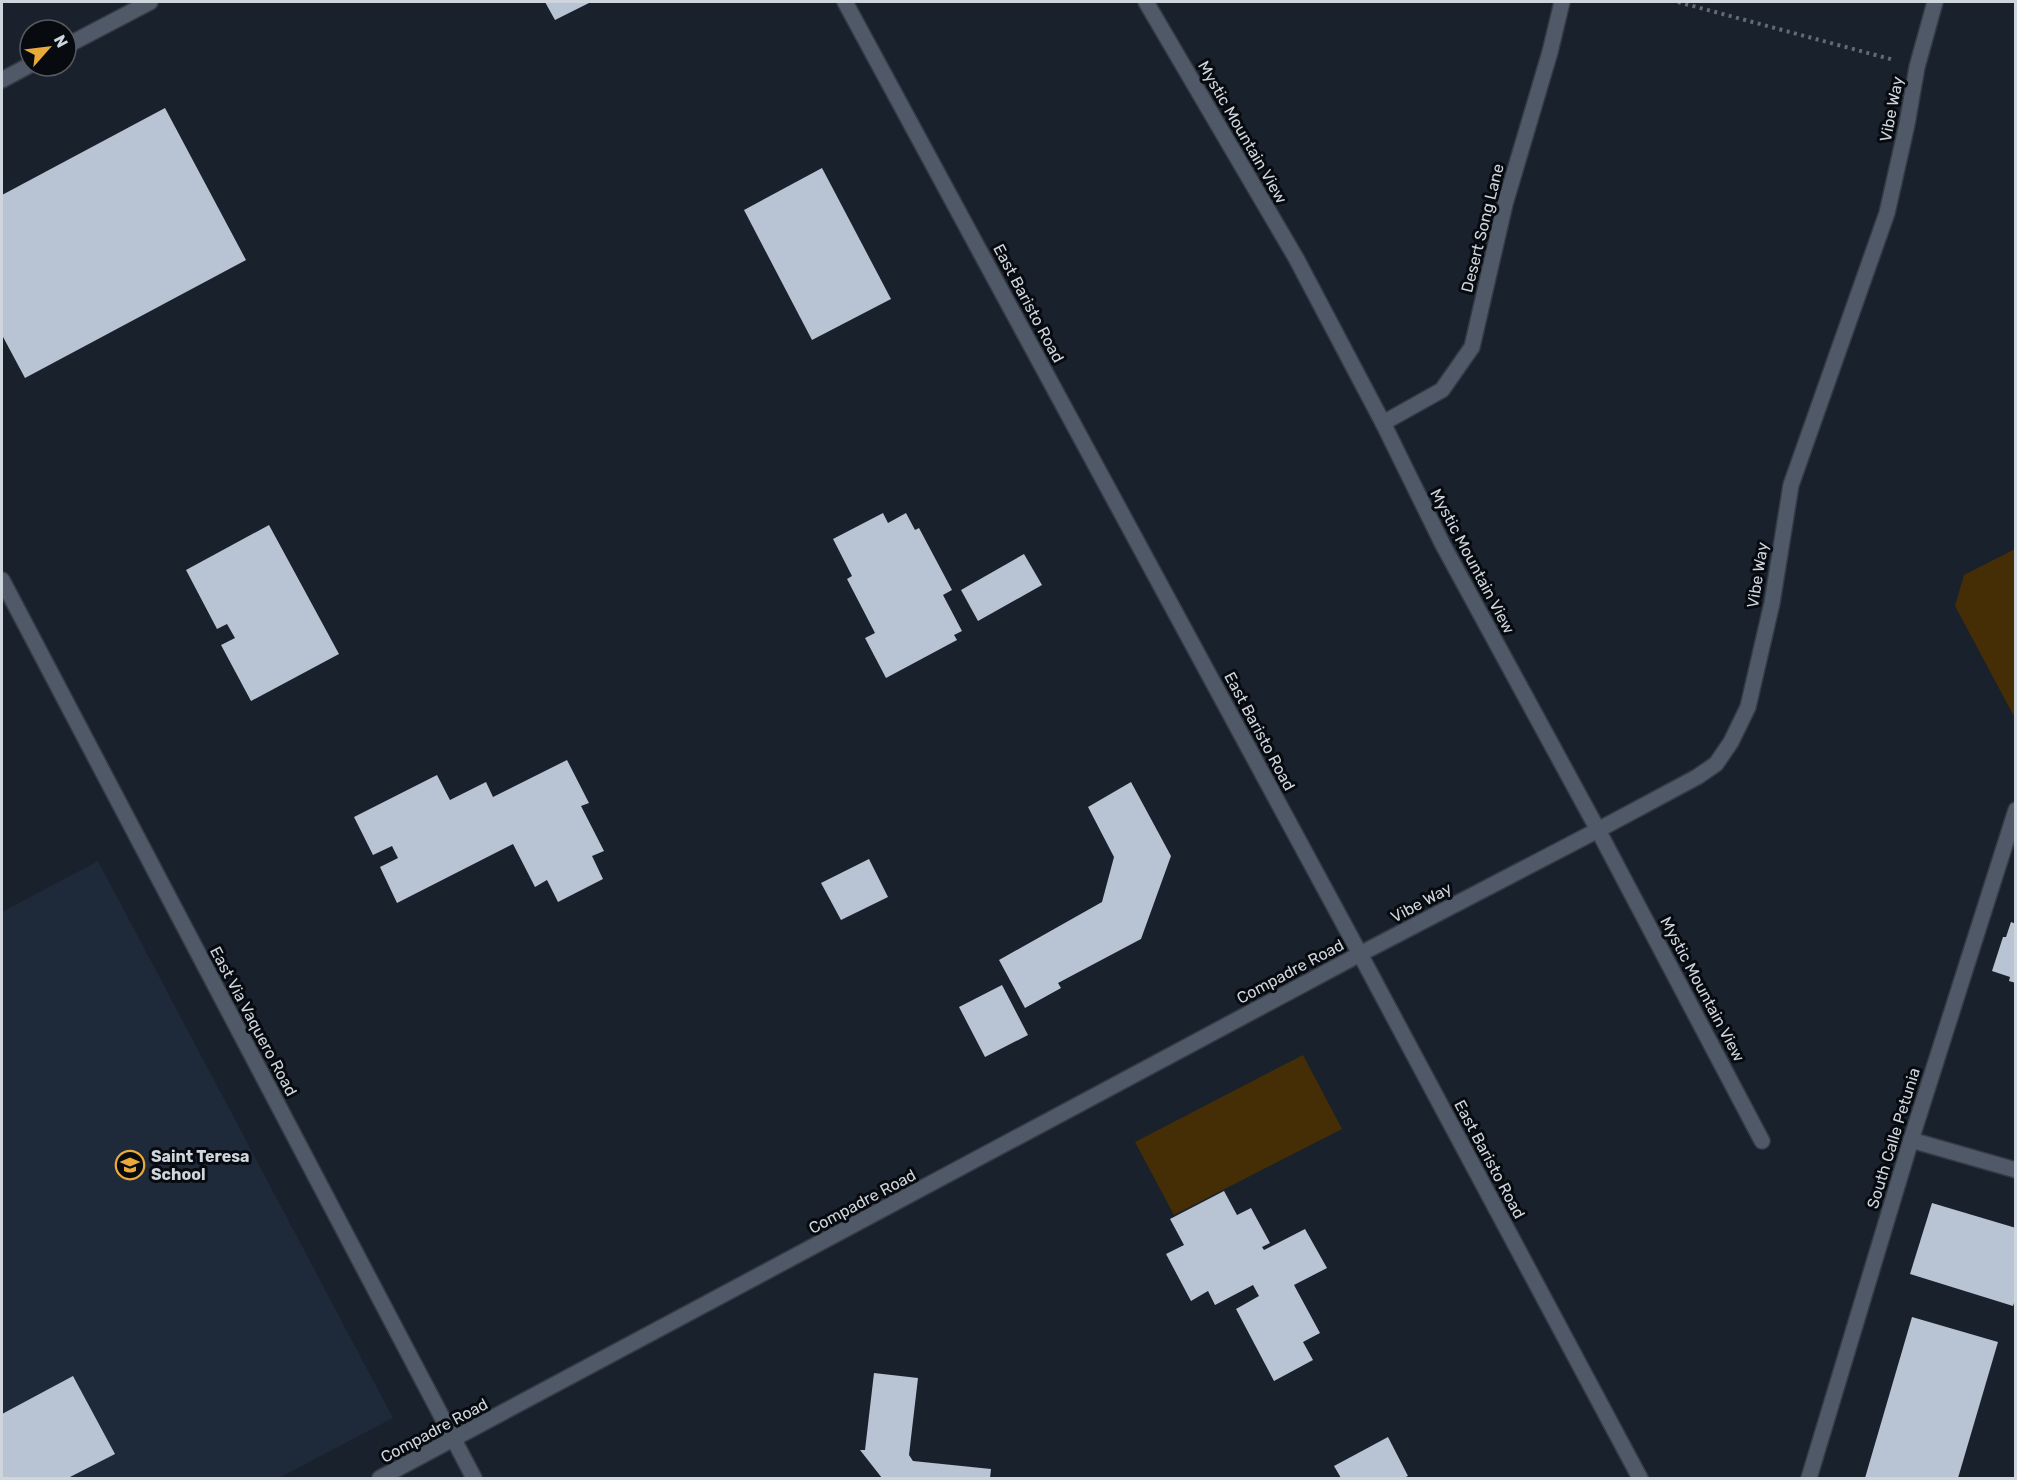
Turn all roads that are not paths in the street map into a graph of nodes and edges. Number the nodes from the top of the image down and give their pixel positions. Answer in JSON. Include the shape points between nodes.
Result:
{"nodes":[{"id":1,"x":150,"y":2,"type":"edge"},
{"id":2,"x":845,"y":2,"type":"edge"},
{"id":3,"x":1146,"y":2,"type":"edge"},
{"id":4,"x":1562,"y":2,"type":"edge"},
{"id":5,"x":1935,"y":2,"type":"edge"},
{"id":6,"x":78,"y":40,"type":"edge"},
{"id":7,"x":18,"y":71,"type":"edge"},
{"id":8,"x":2,"y":80,"type":"edge"},
{"id":9,"x":1383,"y":423,"type":"junction"},
{"id":10,"x":2,"y":580,"type":"edge"},
{"id":11,"x":2016,"y":810,"type":"edge"},
{"id":12,"x":1598,"y":830,"type":"junction"},
{"id":13,"x":1360,"y":954,"type":"junction"},
{"id":14,"x":1911,"y":1140,"type":"junction"},
{"id":15,"x":1762,"y":1141,"type":"dead end"},
{"id":16,"x":2016,"y":1170,"type":"edge"},
{"id":17,"x":454,"y":1440,"type":"junction"},
{"id":18,"x":380,"y":1479,"type":"edge"},
{"id":19,"x":474,"y":1479,"type":"edge"},
{"id":20,"x":1640,"y":1479,"type":"edge"},
{"id":21,"x":1809,"y":1479,"type":"edge"}],
"edges":[{"from":1,"to":6,"type":"street"},
{"from":2,"to":13,"type":"street","name":"East Baristo Road"},
{"from":3,"to":9,"type":"street","name":"Mystic Mountain View","via":[[1296,258]]},
{"from":4,"to":9,"type":"street","name":"Desert Song Lane","via":[[1505,204],[1472,347],[1442,390]]},
{"from":5,"to":12,"type":"street","name":"Vibe Way","via":[[1917,67],[1887,213],[1791,485],[1772,603],[1748,706],[1716,764]]},
{"from":7,"to":8,"type":"street"},
{"from":9,"to":12,"type":"street","name":"Mystic Mountain View","via":[[1443,545]]},
{"from":10,"to":17,"type":"street","name":"East Via Vaquero Road"},
{"from":11,"to":14,"type":"street","name":"South Calle Petunia"},
{"from":12,"to":13,"type":"street","name":"Vibe Way"},
{"from":12,"to":15,"type":"street","name":"Mystic Mountain View"},
{"from":13,"to":17,"type":"street","name":"Compadre Road"},
{"from":13,"to":20,"type":"street","name":"East Baristo Road"},
{"from":14,"to":16,"type":"street"},
{"from":14,"to":21,"type":"street","name":"South Calle Petunia"},
{"from":17,"to":18,"type":"street","name":"Compadre Road"},
{"from":17,"to":19,"type":"street","name":"East Via Vaquero Road"}]}
